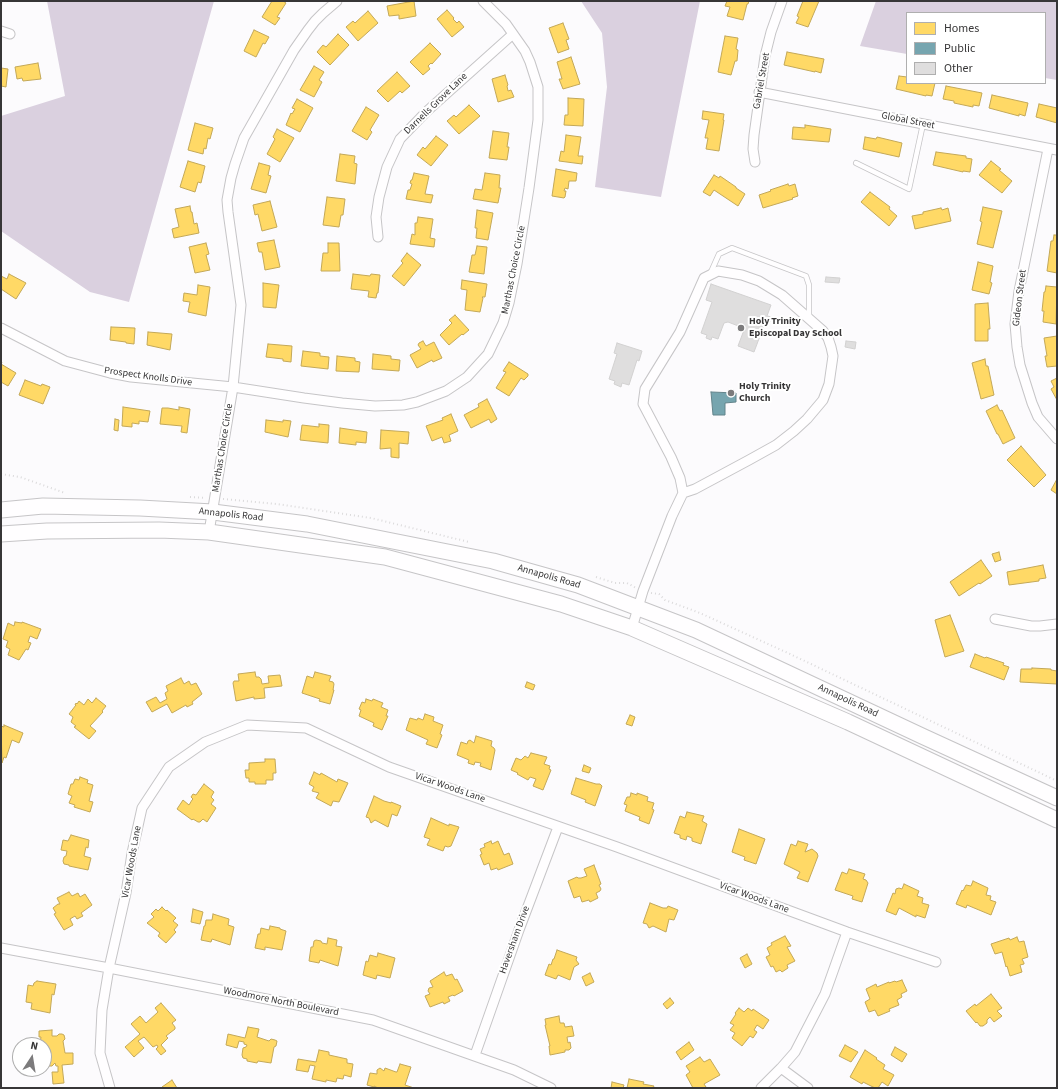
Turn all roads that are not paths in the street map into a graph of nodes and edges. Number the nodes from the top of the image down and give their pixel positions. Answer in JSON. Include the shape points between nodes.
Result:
{"nodes":[{"id":1,"x":483,"y":1,"type":"edge"},
{"id":2,"x":782,"y":1,"type":"edge"},
{"id":3,"x":331,"y":3,"type":"edge"},
{"id":4,"x":513,"y":34,"type":"junction"},
{"id":5,"x":759,"y":92,"type":"junction"},
{"id":6,"x":924,"y":124,"type":"junction"},
{"id":7,"x":1052,"y":150,"type":"edge"},
{"id":8,"x":755,"y":162,"type":"dead end"},
{"id":9,"x":856,"y":163,"type":"dead end"},
{"id":10,"x":378,"y":238,"type":"dead end"},
{"id":11,"x":711,"y":274,"type":"junction"},
{"id":12,"x":809,"y":319,"type":"junction"},
{"id":13,"x":1,"y":328,"type":"edge"},
{"id":14,"x":233,"y":387,"type":"junction"},
{"id":15,"x":1057,"y":439,"type":"edge"},
{"id":16,"x":683,"y":493,"type":"junction"},
{"id":17,"x":1,"y":510,"type":"edge"},
{"id":18,"x":213,"y":512,"type":"junction"},
{"id":19,"x":209,"y":532,"type":"junction"},
{"id":20,"x":1,"y":534,"type":"edge"},
{"id":21,"x":638,"y":607,"type":"junction"},
{"id":22,"x":995,"y":619,"type":"dead end"},
{"id":23,"x":1057,"y":624,"type":"edge"},
{"id":24,"x":632,"y":628,"type":"junction"},
{"id":25,"x":1057,"y":798,"type":"edge"},
{"id":26,"x":1057,"y":820,"type":"edge"},
{"id":27,"x":558,"y":827,"type":"junction"},
{"id":28,"x":847,"y":932,"type":"junction"},
{"id":29,"x":1,"y":948,"type":"edge"},
{"id":30,"x":936,"y":962,"type":"dead end"},
{"id":31,"x":109,"y":968,"type":"junction"},
{"id":32,"x":475,"y":1055,"type":"junction"},
{"id":33,"x":781,"y":1068,"type":"junction"},
{"id":34,"x":110,"y":1088,"type":"edge"},
{"id":35,"x":552,"y":1088,"type":"edge"},
{"id":36,"x":761,"y":1088,"type":"edge"},
{"id":37,"x":808,"y":1088,"type":"edge"}],
"edges":[{"from":1,"to":4,"type":"street","name":"Marthas Choice Circle"},
{"from":2,"to":5,"type":"street","name":"Gabriel Street","via":[[765,56]]},
{"from":3,"to":14,"type":"street","name":"Marthas Choice Circle","via":[[294,50],[244,138],[234,164],[227,200],[241,305]]},
{"from":4,"to":10,"type":"street","name":"Darnells Grove Lane","via":[[426,112],[400,139],[387,167],[380,192],[376,217]]},
{"from":4,"to":14,"type":"street","name":"Marthas Choice Circle","via":[[525,51],[534,73],[538,87],[538,120],[512,292],[503,323],[488,354],[467,377],[446,391],[417,402],[392,406],[304,398]]},
{"from":5,"to":6,"type":"street","name":"Global Street"},
{"from":5,"to":8,"type":"street","name":"Gabriel Street","via":[[754,135]]},
{"from":6,"to":7,"type":"street","name":"Global Street"},
{"from":6,"to":9,"type":"lane","via":[[909,189]]},
{"from":7,"to":15,"type":"street","name":"Gideon Street","via":[[1021,284],[1016,324],[1020,365],[1032,403],[1038,416]]},
{"from":11,"to":12,"type":"street","via":[[718,271],[759,281],[782,295]]},
{"from":11,"to":12,"type":"lane","via":[[719,254],[732,248],[806,276],[809,285]]},
{"from":11,"to":16,"type":"street","via":[[704,278],[680,332],[643,395],[643,404],[671,457]]},
{"from":12,"to":16,"type":"street","via":[[828,338],[833,356],[830,384],[822,400],[807,419],[776,445]]},
{"from":13,"to":14,"type":"street","name":"Prospect Knolls Drive","via":[[72,364],[131,377]]},
{"from":14,"to":18,"type":"street","name":"Marthas Choice Circle"},
{"from":16,"to":21,"type":"street"},
{"from":17,"to":18,"type":"main road","name":"Annapolis Road","via":[[43,506]]},
{"from":18,"to":19,"type":"street","name":"Marthas Choice Circle"},
{"from":18,"to":21,"type":"main road","name":"Annapolis Road","via":[[307,524],[493,561],[578,585]]},
{"from":19,"to":20,"type":"main road","name":"Annapolis Road","via":[[47,531]]},
{"from":19,"to":24,"type":"main road","name":"Annapolis Road","via":[[385,557],[561,604]]},
{"from":21,"to":24,"type":"street"},
{"from":21,"to":25,"type":"main road","name":"Annapolis Road","via":[[696,630]]},
{"from":22,"to":23,"type":"street","via":[[1031,626]]},
{"from":24,"to":26,"type":"main road","name":"Annapolis Road","via":[[848,722]]},
{"from":27,"to":28,"type":"street","name":"Vicar Woods Lane"},
{"from":27,"to":31,"type":"street","name":"Vicar Woods Lane","via":[[389,767],[306,728],[247,725],[205,742],[169,767],[142,808]]},
{"from":27,"to":32,"type":"street","name":"Haversham Drive"},
{"from":28,"to":30,"type":"street","name":"Vicar Woods Lane"},
{"from":28,"to":33,"type":"street","via":[[825,994],[795,1052]]},
{"from":29,"to":31,"type":"street","name":"Woodmore North Boulevard"},
{"from":31,"to":32,"type":"street","name":"Woodmore North Boulevard","via":[[373,1020]]},
{"from":31,"to":34,"type":"street","name":"Vicar Woods Lane","via":[[102,1010],[100,1053]]},
{"from":32,"to":35,"type":"street","name":"Woodmore North Boulevard"},
{"from":33,"to":36,"type":"street"},
{"from":33,"to":37,"type":"street"}]}
